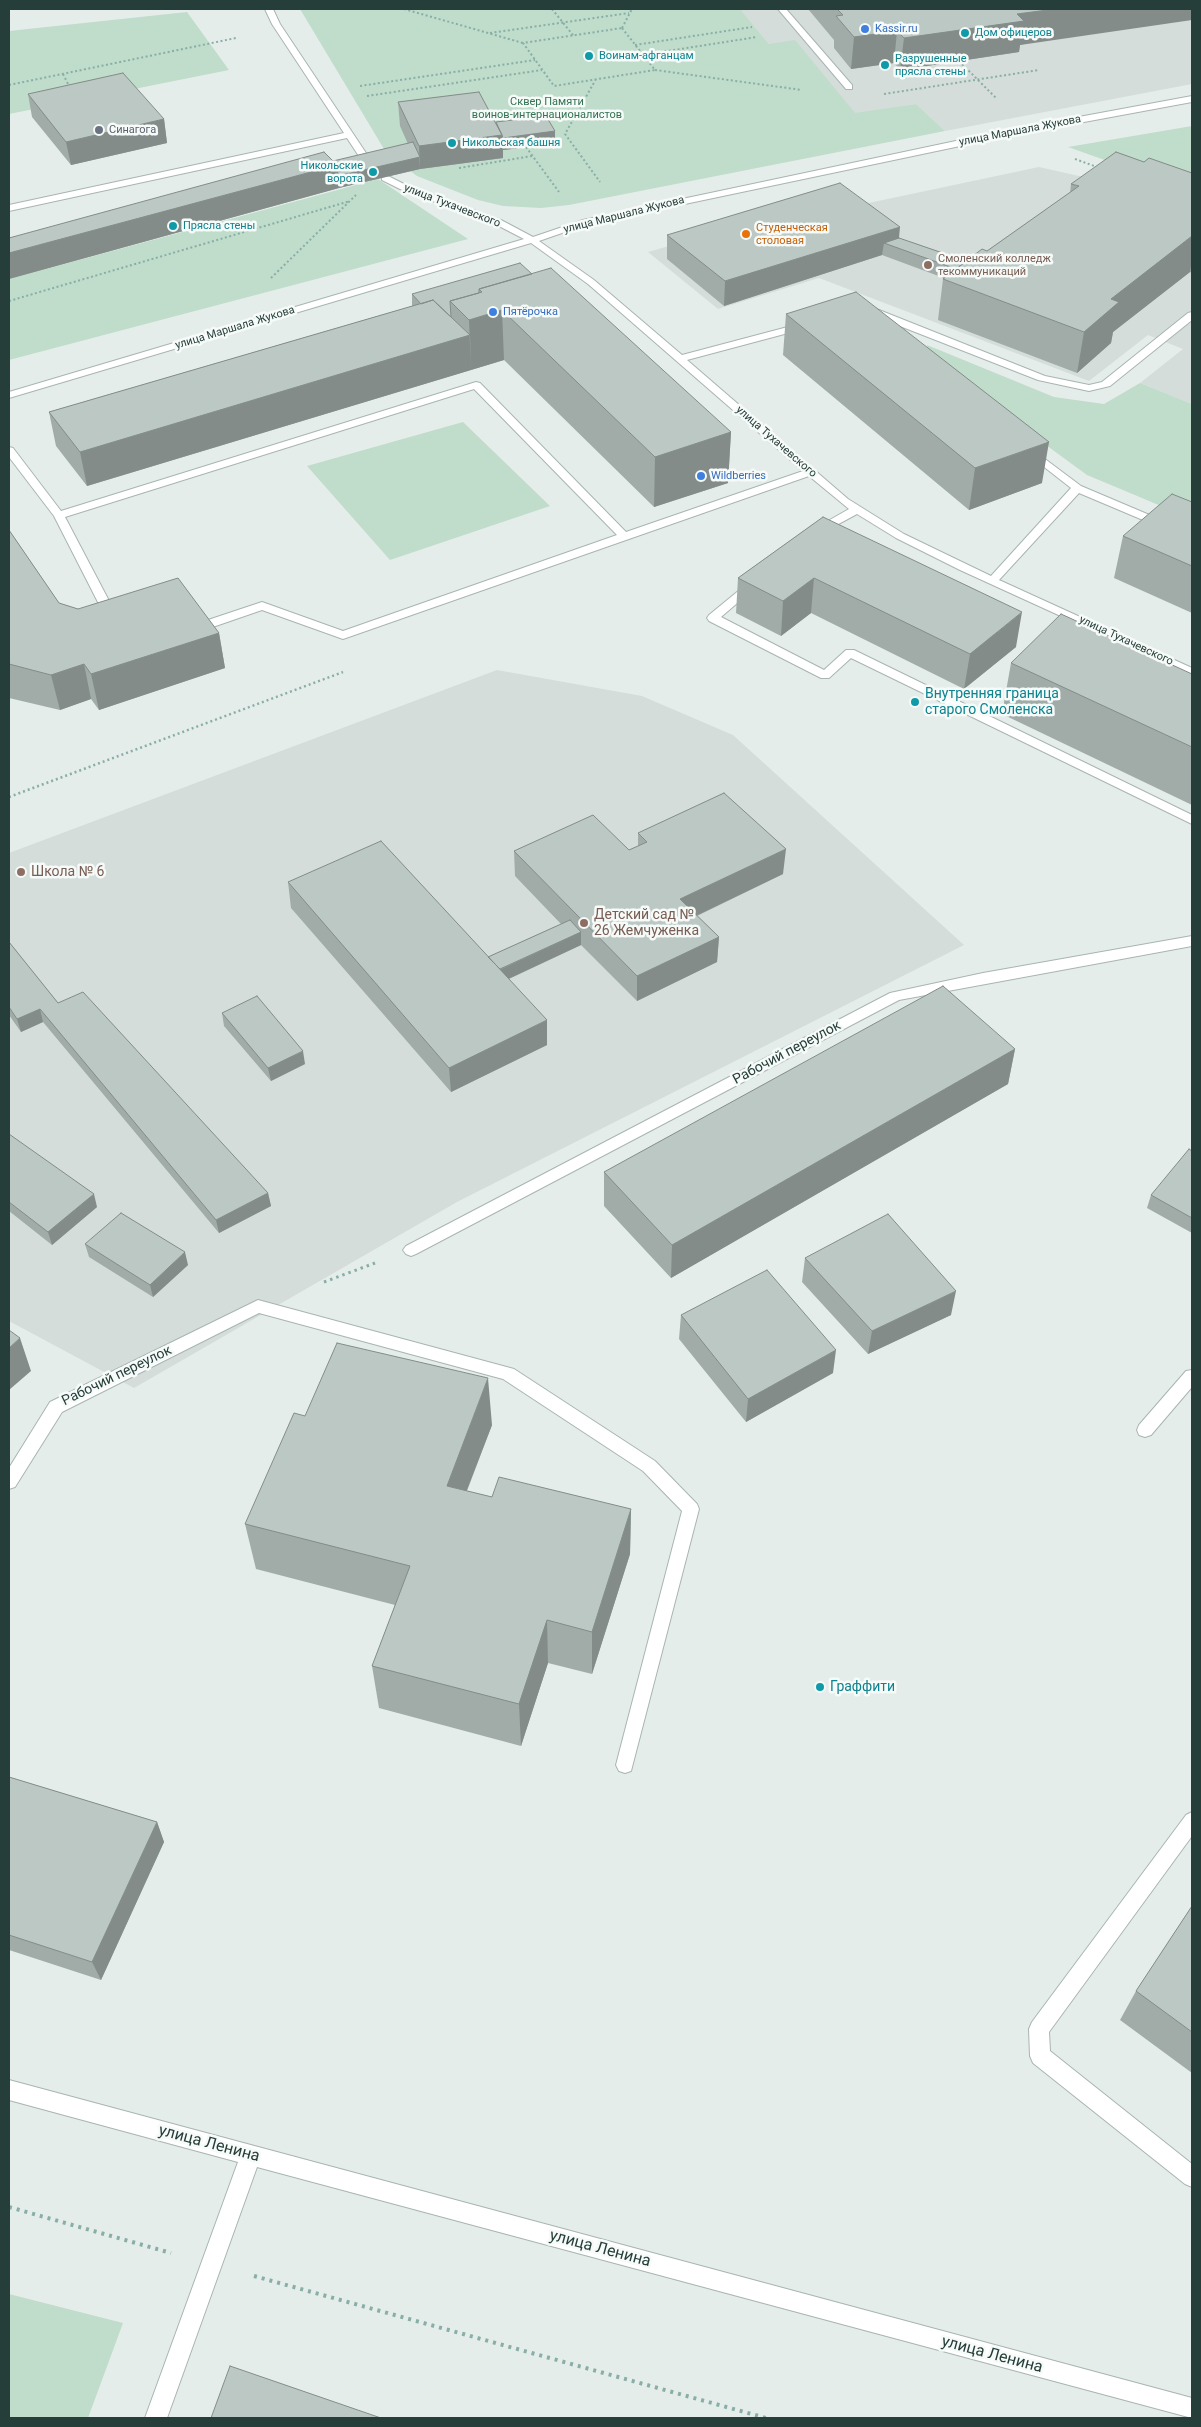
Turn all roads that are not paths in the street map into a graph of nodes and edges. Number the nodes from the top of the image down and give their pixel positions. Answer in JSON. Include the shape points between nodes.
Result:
{"nodes":[{"id":1,"x":269,"y":9,"type":"edge"},
{"id":2,"x":782,"y":9,"type":"edge"},
{"id":3,"x":849,"y":87,"type":"road end"},
{"id":4,"x":1192,"y":99,"type":"edge"},
{"id":5,"x":348,"y":135,"type":"junction"},
{"id":6,"x":369,"y":166,"type":"edge"},
{"id":7,"x":385,"y":178,"type":"edge"},
{"id":8,"x":9,"y":208,"type":"edge"},
{"id":9,"x":532,"y":240,"type":"junction"},
{"id":10,"x":856,"y":314,"type":"edge"},
{"id":11,"x":1192,"y":315,"type":"edge"},
{"id":12,"x":818,"y":322,"type":"edge"},
{"id":13,"x":680,"y":359,"type":"junction"},
{"id":14,"x":9,"y":395,"type":"edge"},
{"id":15,"x":1022,"y":445,"type":"edge"},
{"id":16,"x":9,"y":450,"type":"edge"},
{"id":17,"x":811,"y":472,"type":"junction"},
{"id":18,"x":1077,"y":488,"type":"junction"},
{"id":19,"x":857,"y":509,"type":"junction"},
{"id":20,"x":59,"y":515,"type":"junction"},
{"id":21,"x":624,"y":536,"type":"junction"},
{"id":22,"x":1192,"y":537,"type":"edge"},
{"id":23,"x":804,"y":542,"type":"edge"},
{"id":24,"x":758,"y":580,"type":"edge"},
{"id":25,"x":993,"y":580,"type":"junction"},
{"id":26,"x":111,"y":616,"type":"edge"},
{"id":27,"x":200,"y":627,"type":"edge"},
{"id":28,"x":1192,"y":672,"type":"edge"},
{"id":29,"x":1192,"y":820,"type":"edge"},
{"id":30,"x":1192,"y":941,"type":"edge"},
{"id":31,"x":410,"y":1250,"type":"road end"},
{"id":32,"x":1192,"y":1376,"type":"edge"},
{"id":33,"x":1145,"y":1430,"type":"dead end"},
{"id":34,"x":9,"y":1482,"type":"edge"},
{"id":35,"x":625,"y":1765,"type":"dead end"},
{"id":36,"x":1192,"y":1821,"type":"edge"},
{"id":37,"x":9,"y":2090,"type":"edge"},
{"id":38,"x":251,"y":2155,"type":"junction"},
{"id":39,"x":1192,"y":2177,"type":"edge"},
{"id":40,"x":1192,"y":2409,"type":"edge"},
{"id":41,"x":156,"y":2418,"type":"edge"}],
"edges":[{"from":1,"to":5,"type":"street"},
{"from":2,"to":3,"type":"street"},
{"from":4,"to":9,"type":"street","name":"улица Маршала Жукова","via":[[1003,134],[639,210],[583,223]]},
{"from":5,"to":6,"type":"street"},
{"from":5,"to":8,"type":"street"},
{"from":7,"to":9,"type":"street","name":"улица Тухачевского","via":[[498,222]]},
{"from":9,"to":13,"type":"street","name":"улица Тухачевского","via":[[591,282]]},
{"from":9,"to":14,"type":"street","name":"улица Маршала Жукова"},
{"from":10,"to":11,"type":"street","via":[[874,311],[1042,378],[1090,388],[1106,384]]},
{"from":12,"to":13,"type":"street"},
{"from":13,"to":17,"type":"street","name":"улица Тухачевского"},
{"from":15,"to":18,"type":"street"},
{"from":16,"to":20,"type":"street"},
{"from":17,"to":19,"type":"street","name":"улица Тухачевского"},
{"from":17,"to":21,"type":"street"},
{"from":18,"to":22,"type":"street"},
{"from":18,"to":25,"type":"street"},
{"from":19,"to":23,"type":"street"},
{"from":19,"to":25,"type":"street","name":"улица Тухачевского","via":[[900,536]]},
{"from":20,"to":21,"type":"street","via":[[476,385]]},
{"from":20,"to":26,"type":"street"},
{"from":21,"to":27,"type":"street","via":[[343,634],[262,606]]},
{"from":24,"to":29,"type":"street","via":[[713,618],[825,675],[850,653]]},
{"from":25,"to":28,"type":"street","name":"улица Тухачевского"},
{"from":30,"to":31,"type":"street","name":"Рабочий переулок","via":[[895,996]]},
{"from":32,"to":33,"type":"street"},
{"from":34,"to":35,"type":"street","name":"Рабочий переулок","via":[[56,1407],[258,1306],[508,1374],[649,1466],[691,1509]]},
{"from":36,"to":39,"type":"street","via":[[1039,2029],[1040,2056]]},
{"from":37,"to":38,"type":"street","name":"улица Ленина"},
{"from":38,"to":40,"type":"street","name":"улица Ленина"},
{"from":38,"to":41,"type":"street"}]}
